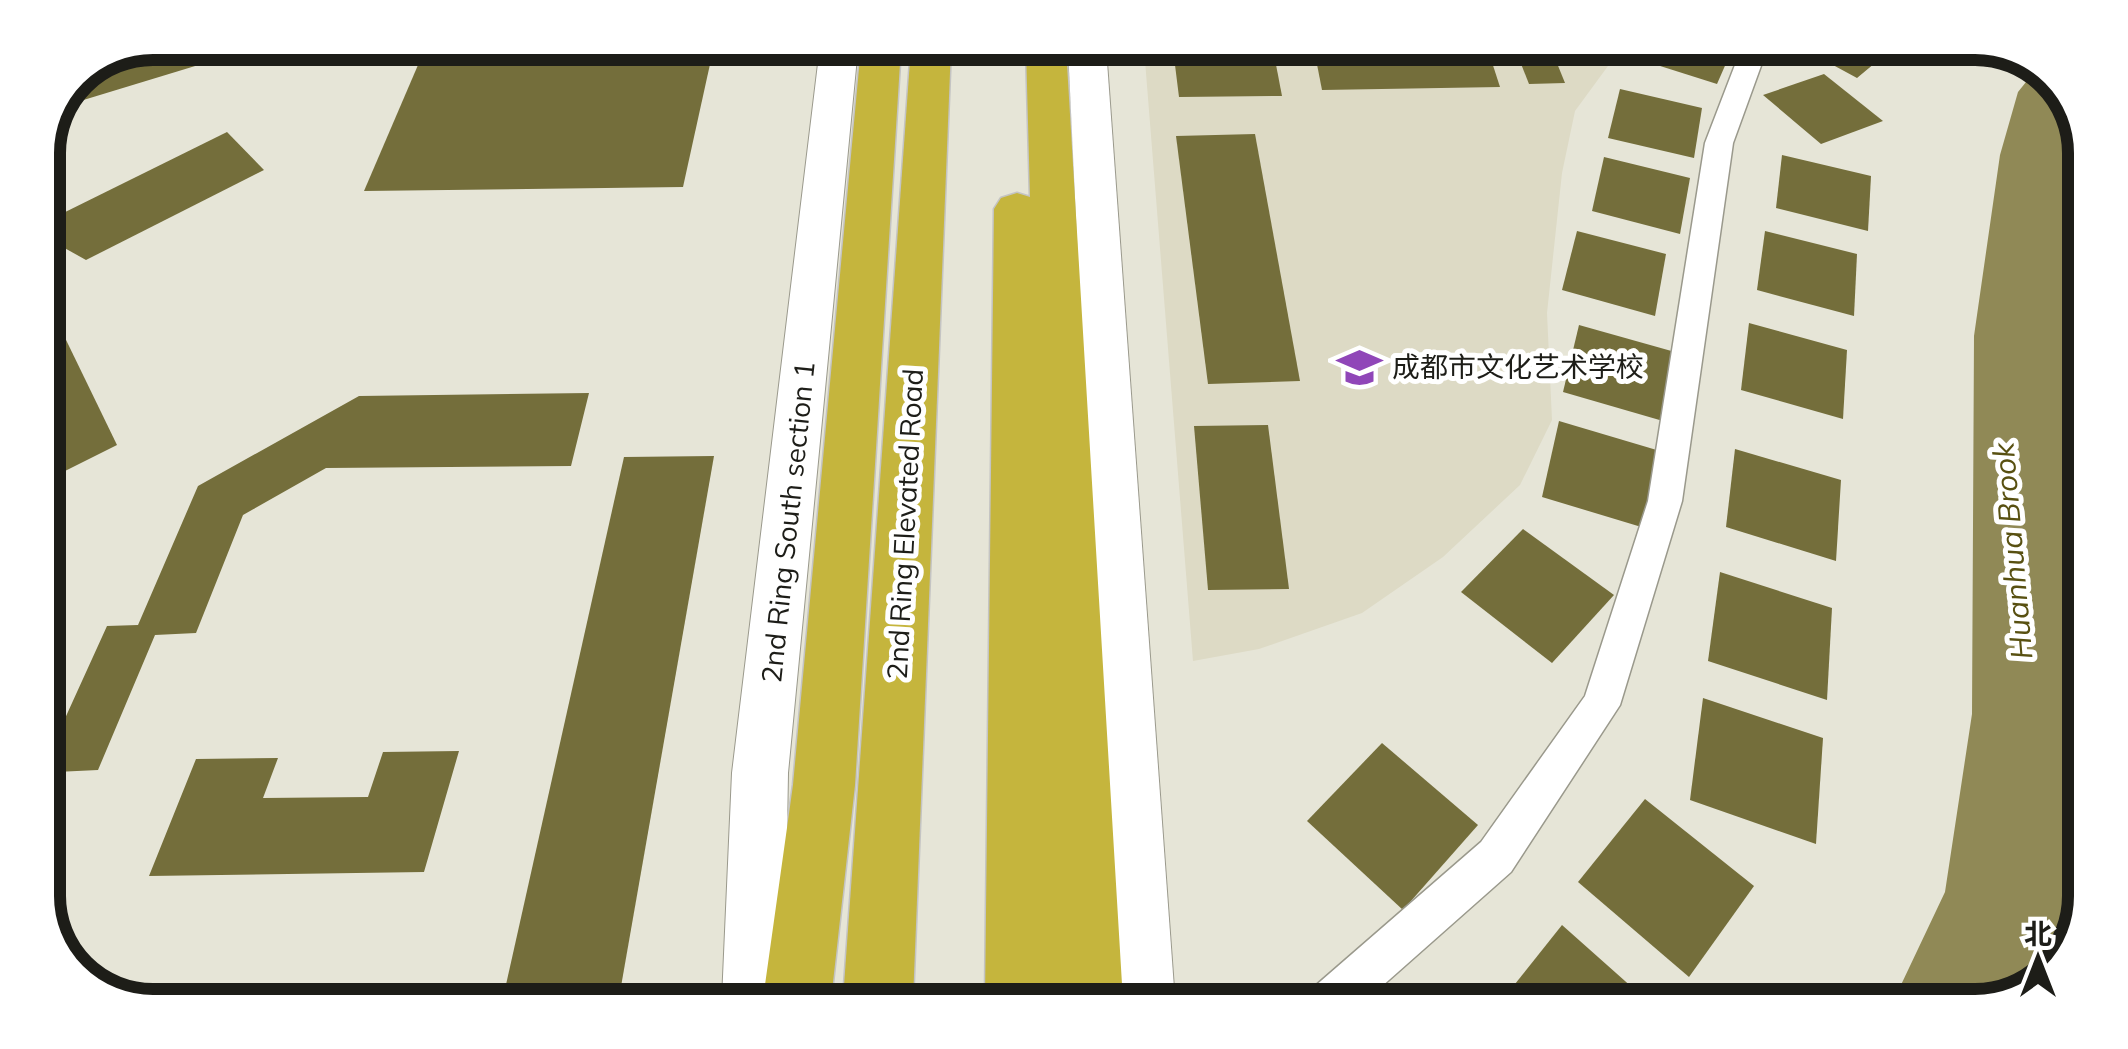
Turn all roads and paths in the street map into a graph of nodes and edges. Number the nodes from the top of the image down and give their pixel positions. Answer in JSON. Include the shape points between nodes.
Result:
{"nodes":[{"id":1,"x":838,"y":60,"type":"edge"},
{"id":2,"x":880,"y":60,"type":"edge"},
{"id":3,"x":930,"y":60,"type":"edge"},
{"id":4,"x":1017,"y":60,"type":"edge"},
{"id":5,"x":1047,"y":60,"type":"edge"},
{"id":6,"x":1088,"y":60,"type":"edge"},
{"id":7,"x":1750,"y":60,"type":"edge"},
{"id":8,"x":753,"y":989,"type":"edge"},
{"id":9,"x":798,"y":989,"type":"edge"},
{"id":10,"x":879,"y":989,"type":"edge"},
{"id":11,"x":1020,"y":989,"type":"edge"},
{"id":12,"x":1088,"y":989,"type":"edge"},
{"id":13,"x":1143,"y":989,"type":"edge"},
{"id":14,"x":1346,"y":989,"type":"edge"}],
"edges":[{"from":1,"to":8,"type":"main road","name":"2nd Ring South section 1","via":[[760,773]]},
{"from":2,"to":9,"type":"highway","via":[[824,785]]},
{"from":3,"to":10,"type":"highway","name":"2nd Ring Elevated Road"},
{"from":4,"to":11,"type":"highway"},
{"from":5,"to":12,"type":"highway"},
{"from":6,"to":13,"type":"main road"},
{"from":7,"to":14,"type":"street","via":[[1720,144],[1665,501],[1601,706],[1496,858]]}]}
